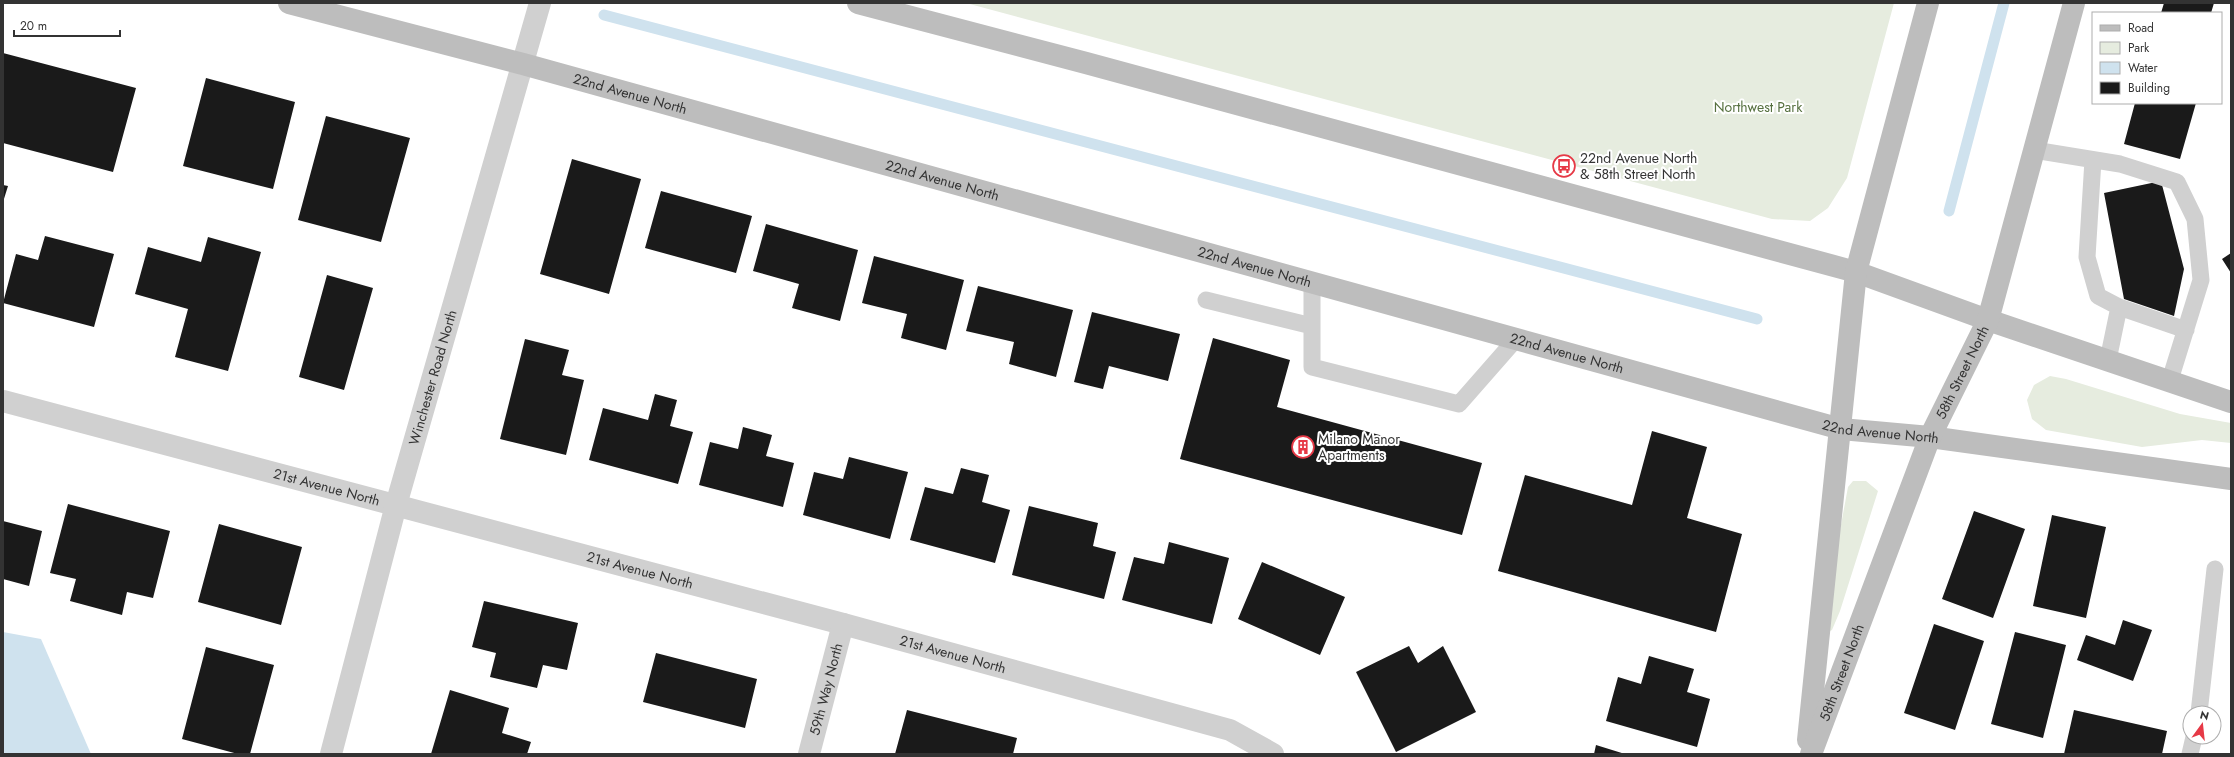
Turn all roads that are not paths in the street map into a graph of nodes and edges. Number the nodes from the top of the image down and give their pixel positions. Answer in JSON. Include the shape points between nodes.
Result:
{"nodes":[{"id":1,"x":289,"y":3,"type":"edge"},
{"id":2,"x":540,"y":3,"type":"edge"},
{"id":3,"x":858,"y":3,"type":"edge"},
{"id":4,"x":1928,"y":3,"type":"edge"},
{"id":5,"x":2074,"y":3,"type":"edge"},
{"id":6,"x":523,"y":64,"type":"junction"},
{"id":7,"x":2034,"y":150,"type":"junction"},
{"id":8,"x":2093,"y":160,"type":"junction"},
{"id":9,"x":1856,"y":272,"type":"junction"},
{"id":10,"x":1312,"y":282,"type":"junction"},
{"id":11,"x":1206,"y":300,"type":"dead end"},
{"id":12,"x":2119,"y":307,"type":"junction"},
{"id":13,"x":1988,"y":320,"type":"junction"},
{"id":14,"x":1312,"y":326,"type":"junction"},
{"id":15,"x":2186,"y":330,"type":"junction"},
{"id":16,"x":1516,"y":339,"type":"junction"},
{"id":17,"x":2108,"y":360,"type":"junction"},
{"id":18,"x":2170,"y":380,"type":"junction"},
{"id":19,"x":3,"y":401,"type":"edge"},
{"id":20,"x":2231,"y":402,"type":"edge"},
{"id":21,"x":1841,"y":429,"type":"junction"},
{"id":22,"x":1930,"y":438,"type":"junction"},
{"id":23,"x":2231,"y":479,"type":"edge"},
{"id":24,"x":396,"y":505,"type":"junction"},
{"id":25,"x":2215,"y":569,"type":"dead end"},
{"id":26,"x":843,"y":624,"type":"junction"},
{"id":27,"x":2200,"y":705,"type":"edge"},
{"id":28,"x":1273,"y":753,"type":"edge"},
{"id":29,"x":331,"y":754,"type":"edge"},
{"id":30,"x":809,"y":754,"type":"edge"},
{"id":31,"x":1806,"y":754,"type":"edge"},
{"id":32,"x":1811,"y":754,"type":"edge"}],
"edges":[{"from":1,"to":6,"type":"main road","name":"22nd Avenue North"},
{"from":2,"to":6,"type":"street","name":"Winchester Road North"},
{"from":3,"to":9,"type":"main road"},
{"from":4,"to":9,"type":"main road","name":"58th Street North"},
{"from":5,"to":7,"type":"main road","name":"58th Street North"},
{"from":6,"to":10,"type":"main road","name":"22nd Avenue North"},
{"from":6,"to":24,"type":"street","name":"Winchester Road North"},
{"from":7,"to":8,"type":"lane"},
{"from":7,"to":13,"type":"main road","name":"58th Street North"},
{"from":8,"to":12,"type":"lane","via":[[2087,257],[2098,296]]},
{"from":8,"to":15,"type":"lane","via":[[2120,164],[2177,182],[2195,219],[2201,280]]},
{"from":9,"to":13,"type":"main road"},
{"from":9,"to":21,"type":"main road","name":"58th Street North"},
{"from":10,"to":14,"type":"lane"},
{"from":10,"to":16,"type":"main road","name":"22nd Avenue North"},
{"from":11,"to":14,"type":"lane"},
{"from":12,"to":15,"type":"lane"},
{"from":12,"to":17,"type":"lane"},
{"from":13,"to":17,"type":"main road"},
{"from":13,"to":22,"type":"main road","name":"58th Street North"},
{"from":14,"to":16,"type":"lane","via":[[1312,367],[1459,404]]},
{"from":15,"to":18,"type":"lane"},
{"from":16,"to":21,"type":"main road","name":"22nd Avenue North"},
{"from":17,"to":18,"type":"main road"},
{"from":18,"to":20,"type":"main road"},
{"from":19,"to":24,"type":"street","name":"21st Avenue North"},
{"from":21,"to":22,"type":"main road","name":"22nd Avenue North"},
{"from":21,"to":31,"type":"main road","name":"58th Street North"},
{"from":22,"to":23,"type":"main road","name":"22nd Avenue North"},
{"from":22,"to":32,"type":"main road","name":"58th Street North"},
{"from":24,"to":26,"type":"street","name":"21st Avenue North"},
{"from":24,"to":29,"type":"street","name":"Winchester Road North"},
{"from":25,"to":27,"type":"lane"},
{"from":26,"to":28,"type":"street","name":"21st Avenue North","via":[[1230,730]]},
{"from":26,"to":30,"type":"street","name":"59th Way North"}]}
